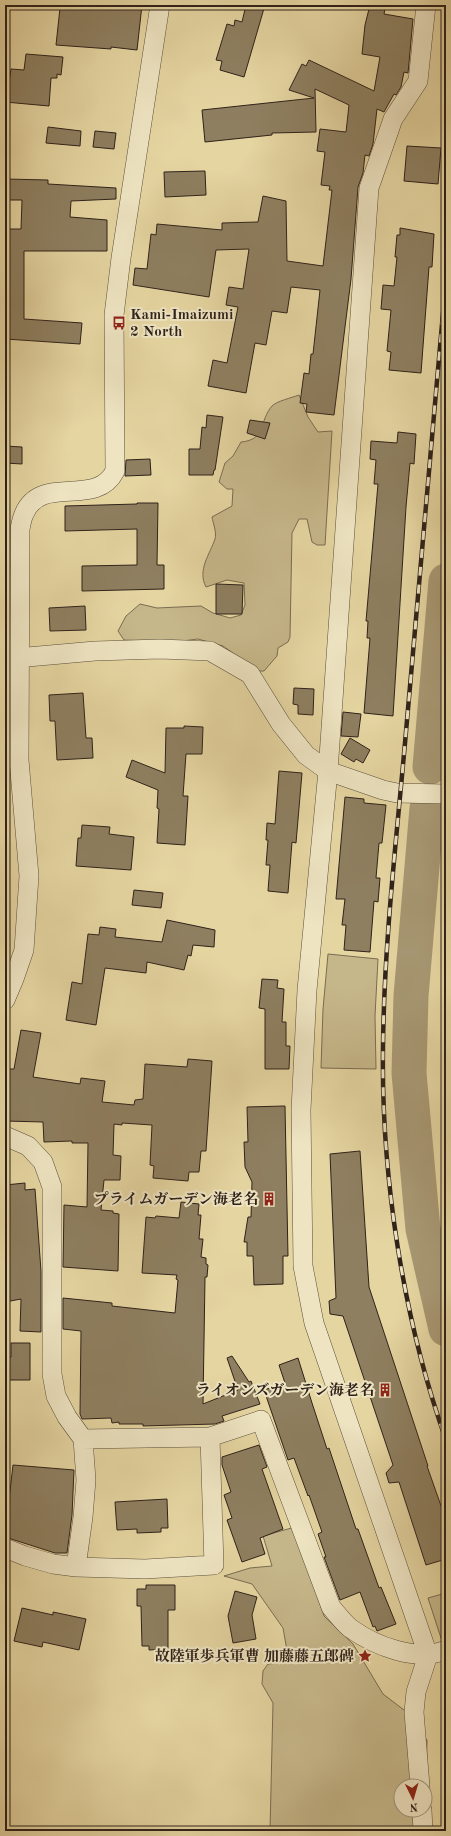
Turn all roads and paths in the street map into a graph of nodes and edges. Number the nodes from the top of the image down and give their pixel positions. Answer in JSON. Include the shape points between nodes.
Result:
{"nodes":[{"id":1,"x":160,"y":5,"type":"edge"},
{"id":2,"x":426,"y":5,"type":"edge"},
{"id":3,"x":13,"y":659,"type":"edge"},
{"id":4,"x":328,"y":771,"type":"junction"},
{"id":5,"x":446,"y":794,"type":"edge"},
{"id":6,"x":5,"y":1000,"type":"edge"},
{"id":7,"x":5,"y":1136,"type":"edge"},
{"id":8,"x":210,"y":1437,"type":"junction"},
{"id":9,"x":83,"y":1439,"type":"junction"},
{"id":10,"x":5,"y":1548,"type":"edge"},
{"id":11,"x":76,"y":1566,"type":"junction"},
{"id":12,"x":437,"y":1653,"type":"edge"},
{"id":13,"x":419,"y":1778,"type":"edge"},
{"id":14,"x":422,"y":1818,"type":"edge"},
{"id":15,"x":423,"y":1831,"type":"edge"}],
"edges":[{"from":1,"to":3,"type":"street","via":[[114,315],[114,471],[110,480],[94,489],[39,496],[24,514],[20,529]]},
{"from":2,"to":4,"type":"street","via":[[418,81],[393,119],[369,188]]},
{"from":3,"to":4,"type":"street","via":[[95,651],[210,651],[250,674],[281,724],[306,755]]},
{"from":3,"to":6,"type":"street","via":[[28,876],[24,950]]},
{"from":4,"to":5,"type":"street","via":[[397,793]]},
{"from":4,"to":12,"type":"street","via":[[307,990],[301,1110],[304,1266],[314,1323],[336,1388]]},
{"from":7,"to":9,"type":"street","via":[[28,1146],[43,1162],[52,1187],[52,1374],[56,1396]]},
{"from":8,"to":9,"type":"street"},
{"from":8,"to":11,"type":"street","via":[[214,1565],[145,1570]]},
{"from":8,"to":12,"type":"street","via":[[261,1420],[332,1608],[350,1627],[374,1643],[404,1652]]},
{"from":9,"to":11,"type":"street","via":[[86,1480]]},
{"from":10,"to":11,"type":"street","via":[[53,1564]]},
{"from":12,"to":13,"type":"street","via":[[416,1692],[414,1712]]},
{"from":14,"to":15,"type":"street"}]}
